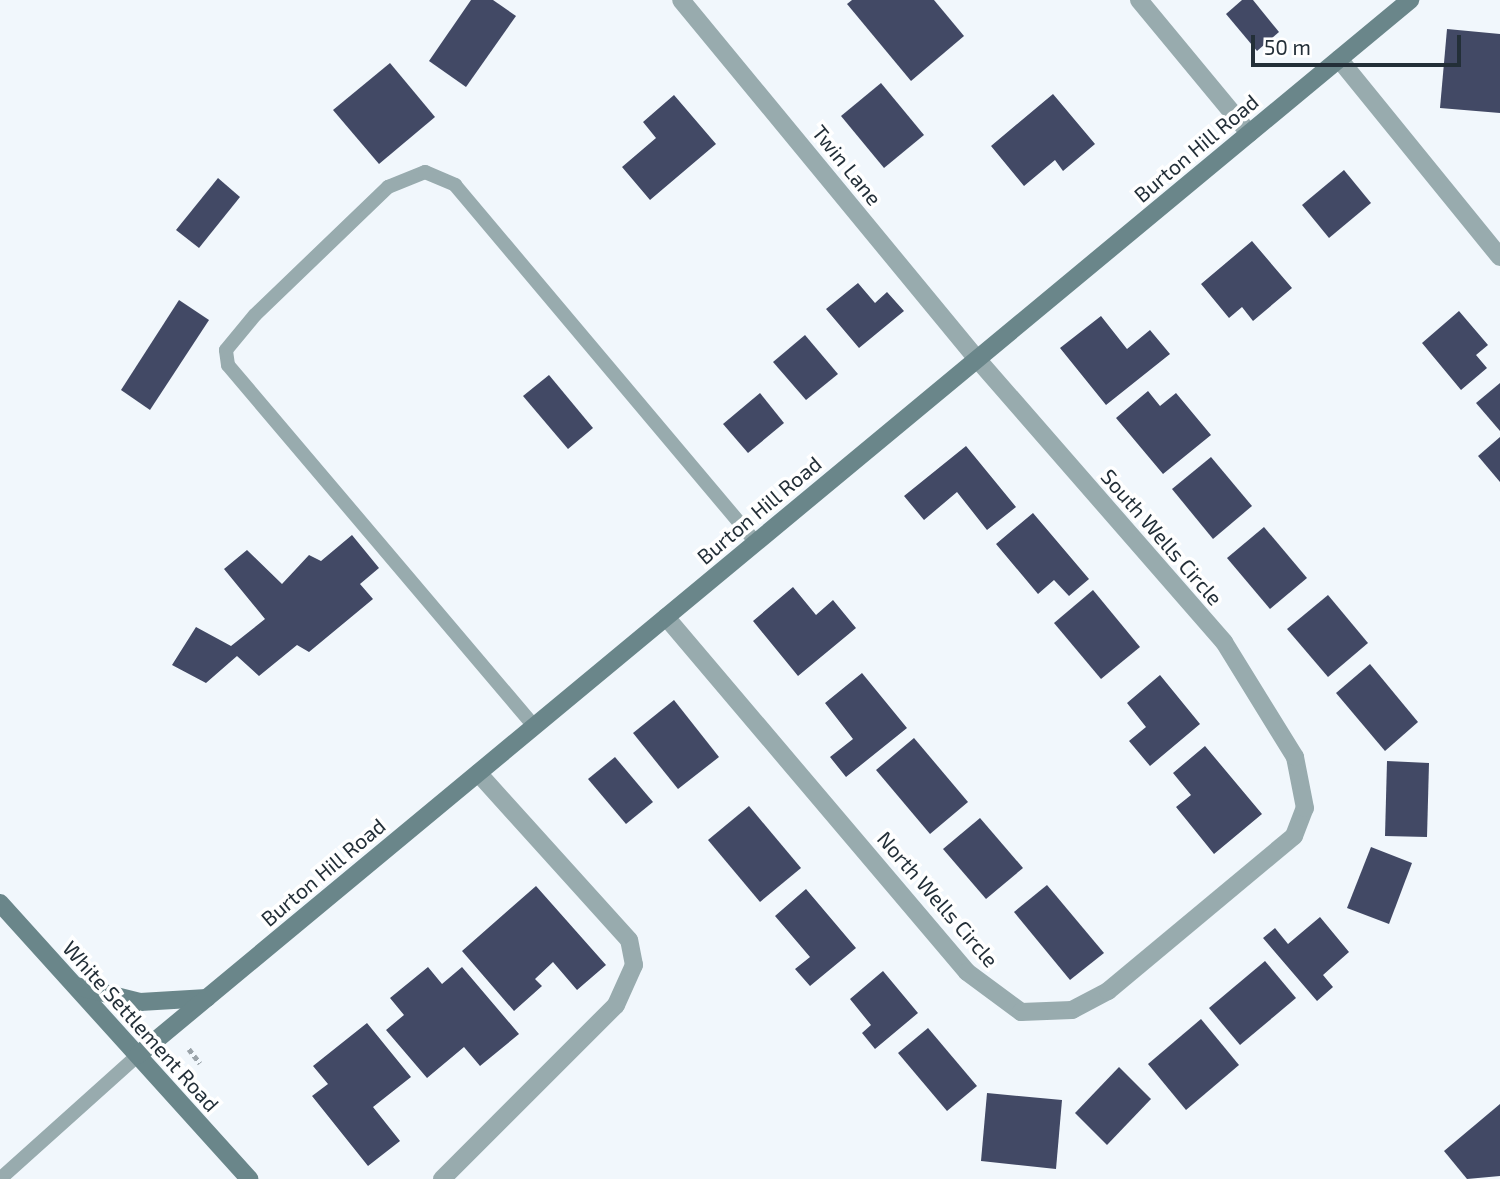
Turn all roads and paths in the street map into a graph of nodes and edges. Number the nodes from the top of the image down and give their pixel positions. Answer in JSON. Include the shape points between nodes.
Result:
{"nodes":[{"id":1,"x":681,"y":0,"type":"edge"},
{"id":2,"x":1139,"y":0,"type":"edge"},
{"id":3,"x":1410,"y":0,"type":"edge"},
{"id":4,"x":1339,"y":59,"type":"junction"},
{"id":5,"x":1249,"y":133,"type":"junction"},
{"id":6,"x":1500,"y":257,"type":"edge"},
{"id":7,"x":976,"y":359,"type":"junction"},
{"id":8,"x":757,"y":542,"type":"junction"},
{"id":9,"x":666,"y":617,"type":"junction"},
{"id":10,"x":534,"y":726,"type":"junction"},
{"id":11,"x":1296,"y":757,"type":"joint"},
{"id":12,"x":478,"y":773,"type":"junction"},
{"id":13,"x":0,"y":903,"type":"edge"},
{"id":14,"x":75,"y":986,"type":"junction"},
{"id":15,"x":206,"y":998,"type":"junction"},
{"id":16,"x":189,"y":1049,"type":"dead end"},
{"id":17,"x":138,"y":1055,"type":"junction"},
{"id":18,"x":200,"y":1063,"type":"dead end"},
{"id":19,"x":0,"y":1179,"type":"edge"},
{"id":20,"x":249,"y":1179,"type":"edge"},
{"id":21,"x":442,"y":1179,"type":"edge"}],
"edges":[{"from":1,"to":7,"type":"street","name":"Twin Lane"},
{"from":2,"to":5,"type":"street"},
{"from":3,"to":4,"type":"street","name":"Burton Hill Road"},
{"from":4,"to":5,"type":"street","name":"Burton Hill Road"},
{"from":4,"to":6,"type":"street"},
{"from":5,"to":7,"type":"street","name":"Burton Hill Road"},
{"from":7,"to":8,"type":"street","name":"Burton Hill Road"},
{"from":7,"to":11,"type":"street","name":"South Wells Circle","via":[[1224,642]]},
{"from":8,"to":9,"type":"street","name":"Burton Hill Road"},
{"from":8,"to":10,"type":"lane","via":[[455,185],[425,172],[388,187],[255,315],[226,349],[228,365]]},
{"from":9,"to":10,"type":"street","name":"Burton Hill Road"},
{"from":9,"to":11,"type":"street","name":"North Wells Circle","via":[[968,972],[1021,1012],[1072,1010],[1108,991],[1294,836],[1305,808]]},
{"from":10,"to":12,"type":"street","name":"Burton Hill Road"},
{"from":12,"to":15,"type":"street","name":"Burton Hill Road"},
{"from":12,"to":21,"type":"street","via":[[629,940],[634,965],[616,1005]]},
{"from":13,"to":14,"type":"street","name":"White Settlement Road"},
{"from":14,"to":15,"type":"street","via":[[140,1002]]},
{"from":14,"to":17,"type":"street","name":"White Settlement Road"},
{"from":15,"to":17,"type":"street","name":"Burton Hill Road"},
{"from":16,"to":18,"type":"path"},
{"from":17,"to":19,"type":"lane"},
{"from":17,"to":20,"type":"street","name":"White Settlement Road"}]}
